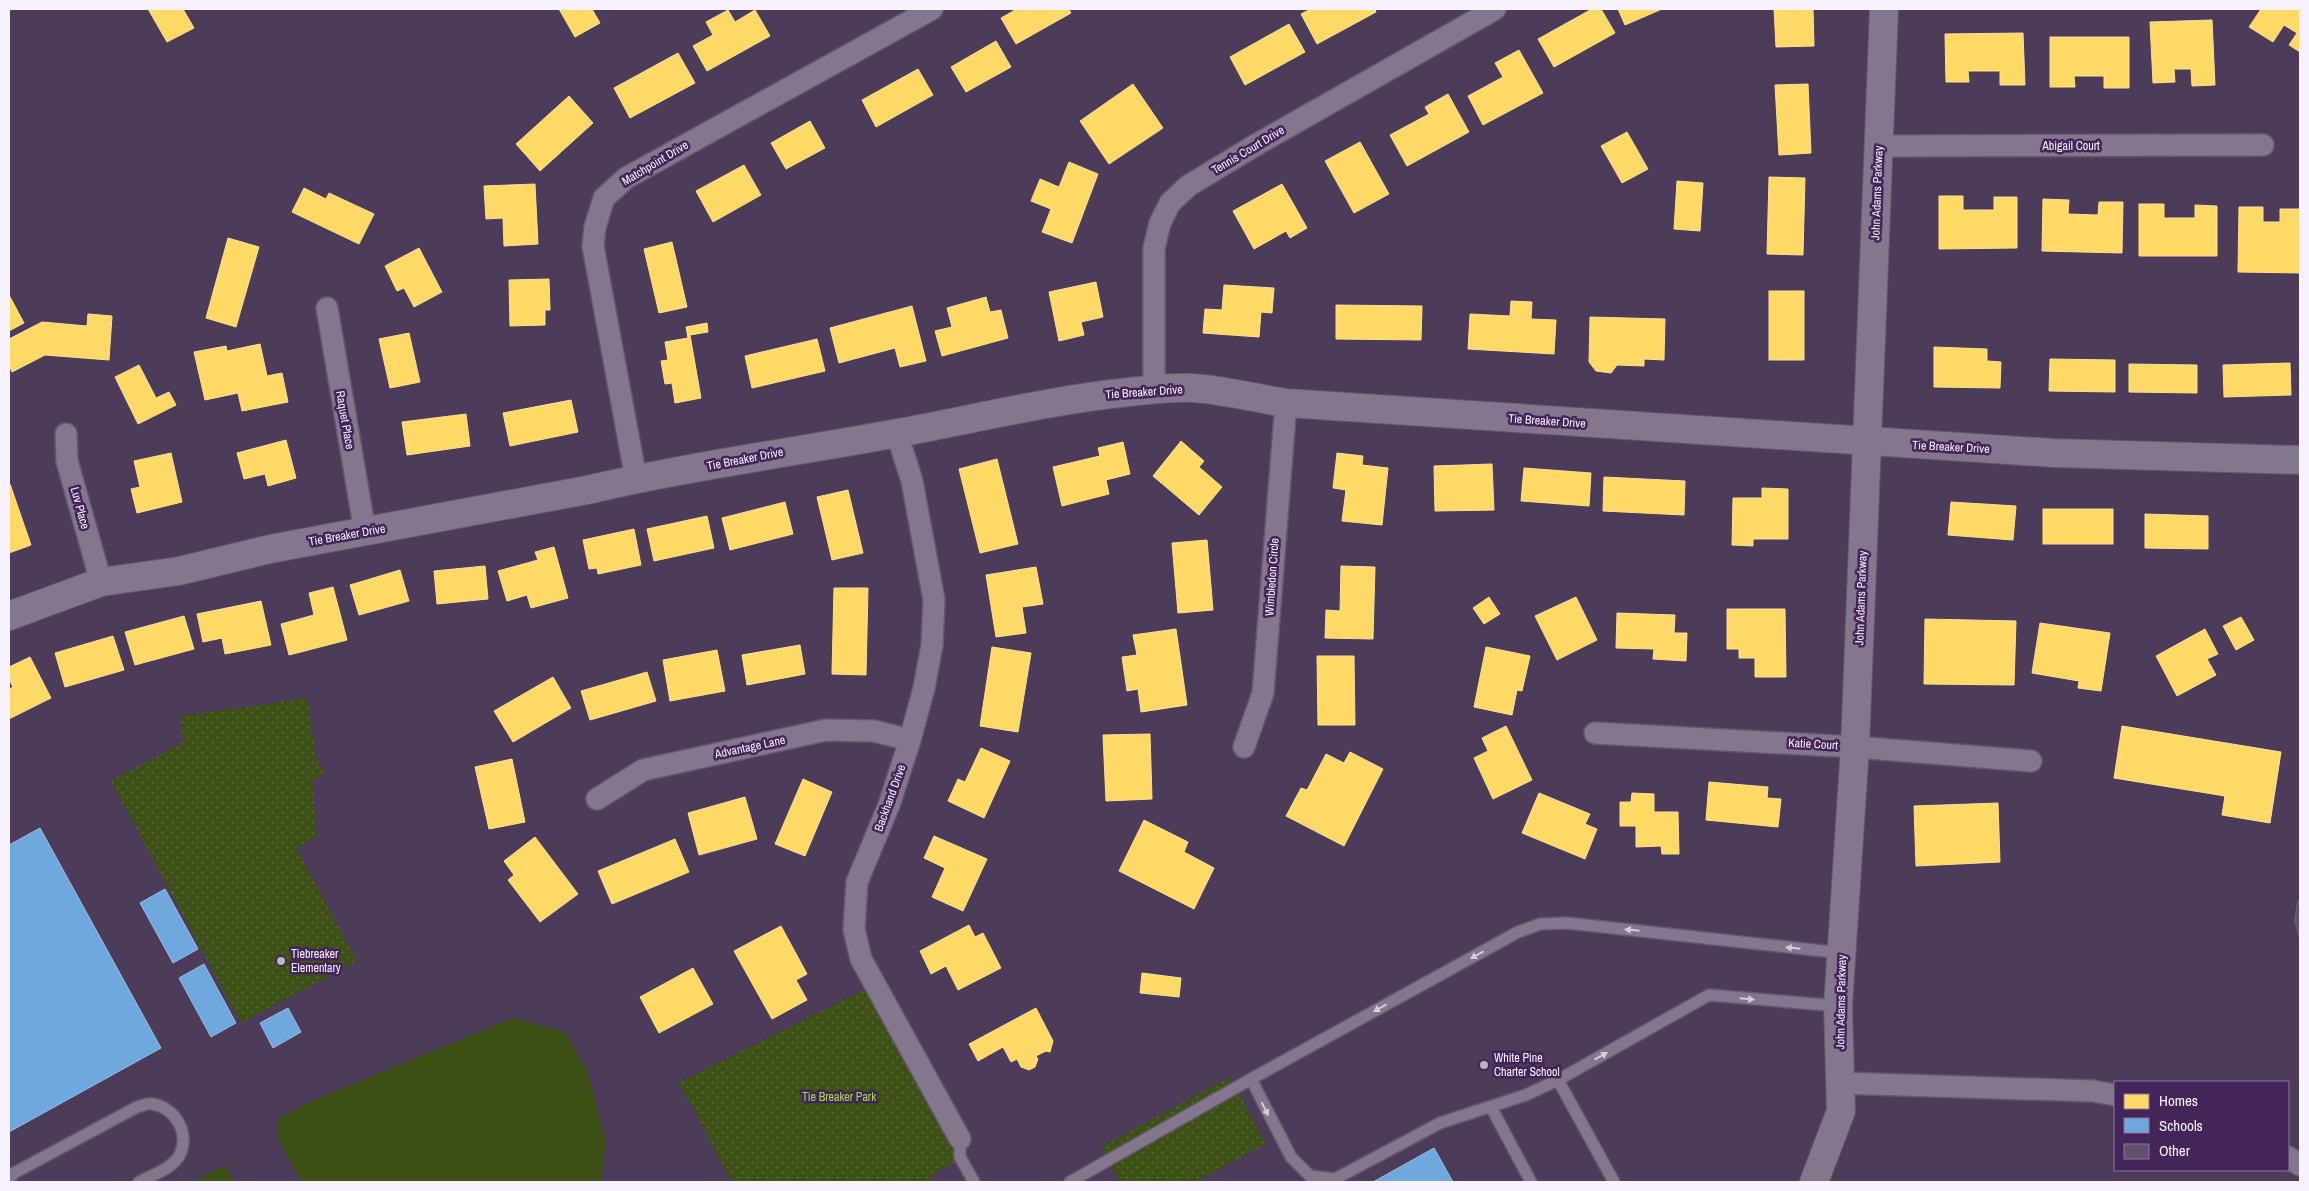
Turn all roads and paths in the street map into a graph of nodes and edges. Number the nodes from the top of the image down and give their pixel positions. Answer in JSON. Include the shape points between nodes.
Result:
{"nodes":[{"id":1,"x":932,"y":9,"type":"edge"},
{"id":2,"x":1495,"y":9,"type":"edge"},
{"id":3,"x":1884,"y":9,"type":"edge"},
{"id":4,"x":2263,"y":145,"type":"dead end"},
{"id":5,"x":1879,"y":146,"type":"junction"},
{"id":6,"x":327,"y":308,"type":"dead end"},
{"id":7,"x":1154,"y":390,"type":"junction"},
{"id":8,"x":1286,"y":403,"type":"junction"},
{"id":9,"x":66,"y":434,"type":"dead end"},
{"id":10,"x":897,"y":434,"type":"junction"},
{"id":11,"x":1868,"y":442,"type":"junction"},
{"id":12,"x":2300,"y":460,"type":"edge"},
{"id":13,"x":636,"y":479,"type":"junction"},
{"id":14,"x":365,"y":532,"type":"junction"},
{"id":15,"x":101,"y":582,"type":"junction"},
{"id":16,"x":9,"y":616,"type":"edge"},
{"id":17,"x":1595,"y":733,"type":"dead end"},
{"id":18,"x":910,"y":740,"type":"junction"},
{"id":19,"x":1244,"y":747,"type":"dead end"},
{"id":20,"x":1855,"y":747,"type":"junction"},
{"id":21,"x":2031,"y":761,"type":"dead end"},
{"id":22,"x":597,"y":799,"type":"dead end"},
{"id":23,"x":1842,"y":953,"type":"junction"},
{"id":24,"x":1838,"y":1006,"type":"junction"},
{"id":25,"x":1251,"y":1079,"type":"junction"},
{"id":26,"x":1558,"y":1080,"type":"junction"},
{"id":27,"x":1840,"y":1083,"type":"junction"},
{"id":28,"x":2114,"y":1095,"type":"edge"},
{"id":29,"x":1491,"y":1107,"type":"junction"},
{"id":30,"x":960,"y":1139,"type":"joint"},
{"id":31,"x":2289,"y":1158,"type":"edge"},
{"id":32,"x":2300,"y":1165,"type":"edge"},
{"id":33,"x":9,"y":1179,"type":"edge"},
{"id":34,"x":139,"y":1182,"type":"edge"},
{"id":35,"x":974,"y":1182,"type":"edge"},
{"id":36,"x":1070,"y":1182,"type":"edge"},
{"id":37,"x":1531,"y":1182,"type":"edge"},
{"id":38,"x":1614,"y":1182,"type":"edge"},
{"id":39,"x":1814,"y":1182,"type":"edge"}],
"edges":[{"from":1,"to":13,"type":"street","name":"Matchpoint Drive","via":[[626,178],[604,198],[593,246]]},
{"from":2,"to":7,"type":"street","name":"Tennis Court Drive","via":[[1254,146],[1188,186],[1170,203],[1160,223],[1154,248]]},
{"from":3,"to":5,"type":"street","name":"John Adams Parkway"},
{"from":4,"to":5,"type":"street","name":"Abigail Court"},
{"from":5,"to":11,"type":"street","name":"John Adams Parkway"},
{"from":6,"to":14,"type":"street","name":"Raquet Place"},
{"from":7,"to":8,"type":"street","name":"Tie Breaker Drive","via":[[1192,388]]},
{"from":7,"to":10,"type":"street","name":"Tie Breaker Drive","via":[[1094,396]]},
{"from":8,"to":11,"type":"street","name":"Tie Breaker Drive"},
{"from":8,"to":19,"type":"street","name":"Wimbledon Circle","via":[[1264,693]]},
{"from":9,"to":15,"type":"street","name":"Luv Place","via":[[67,461]]},
{"from":10,"to":13,"type":"street","name":"Tie Breaker Drive"},
{"from":10,"to":18,"type":"street","name":"Backhand Drive","via":[[912,481],[934,600],[932,645]]},
{"from":11,"to":12,"type":"street","name":"Tie Breaker Drive","via":[[2054,453]]},
{"from":11,"to":20,"type":"street","name":"John Adams Parkway"},
{"from":13,"to":14,"type":"street","name":"Tie Breaker Drive"},
{"from":14,"to":15,"type":"street","name":"Tie Breaker Drive","via":[[270,549],[179,571]]},
{"from":15,"to":16,"type":"street","name":"Tie Breaker Drive"},
{"from":17,"to":20,"type":"street","name":"Katie Court"},
{"from":18,"to":22,"type":"street","name":"Advantage Lane","via":[[874,731],[826,730],[643,770]]},
{"from":18,"to":30,"type":"street","name":"Backhand Drive","via":[[889,805],[857,882],[854,929],[861,959]]},
{"from":20,"to":21,"type":"street","name":"Katie Court"},
{"from":20,"to":23,"type":"street","name":"John Adams Parkway"},
{"from":23,"to":24,"type":"street","name":"John Adams Parkway"},
{"from":23,"to":25,"type":"lane","one_way":true,"via":[[1567,922],[1540,924],[1510,937]]},
{"from":26,"to":24,"type":"lane","one_way":true,"via":[[1708,995]]},
{"from":24,"to":27,"type":"street","name":"John Adams Parkway"},
{"from":25,"to":29,"type":"lane","one_way":true,"via":[[1291,1157],[1310,1176],[1336,1179],[1440,1123]]},
{"from":25,"to":36,"type":"lane"},
{"from":26,"to":29,"type":"lane"},
{"from":26,"to":38,"type":"lane"},
{"from":27,"to":28,"type":"street","via":[[2093,1091]]},
{"from":27,"to":39,"type":"street","name":"John Adams Parkway","via":[[1841,1111]]},
{"from":29,"to":37,"type":"lane"},
{"from":30,"to":35,"type":"lane","via":[[960,1157]]},
{"from":31,"to":32,"type":"street"},
{"from":33,"to":34,"type":"lane","via":[[14,1173],[150,1103],[174,1114],[183,1142],[181,1154],[174,1163]]}]}
